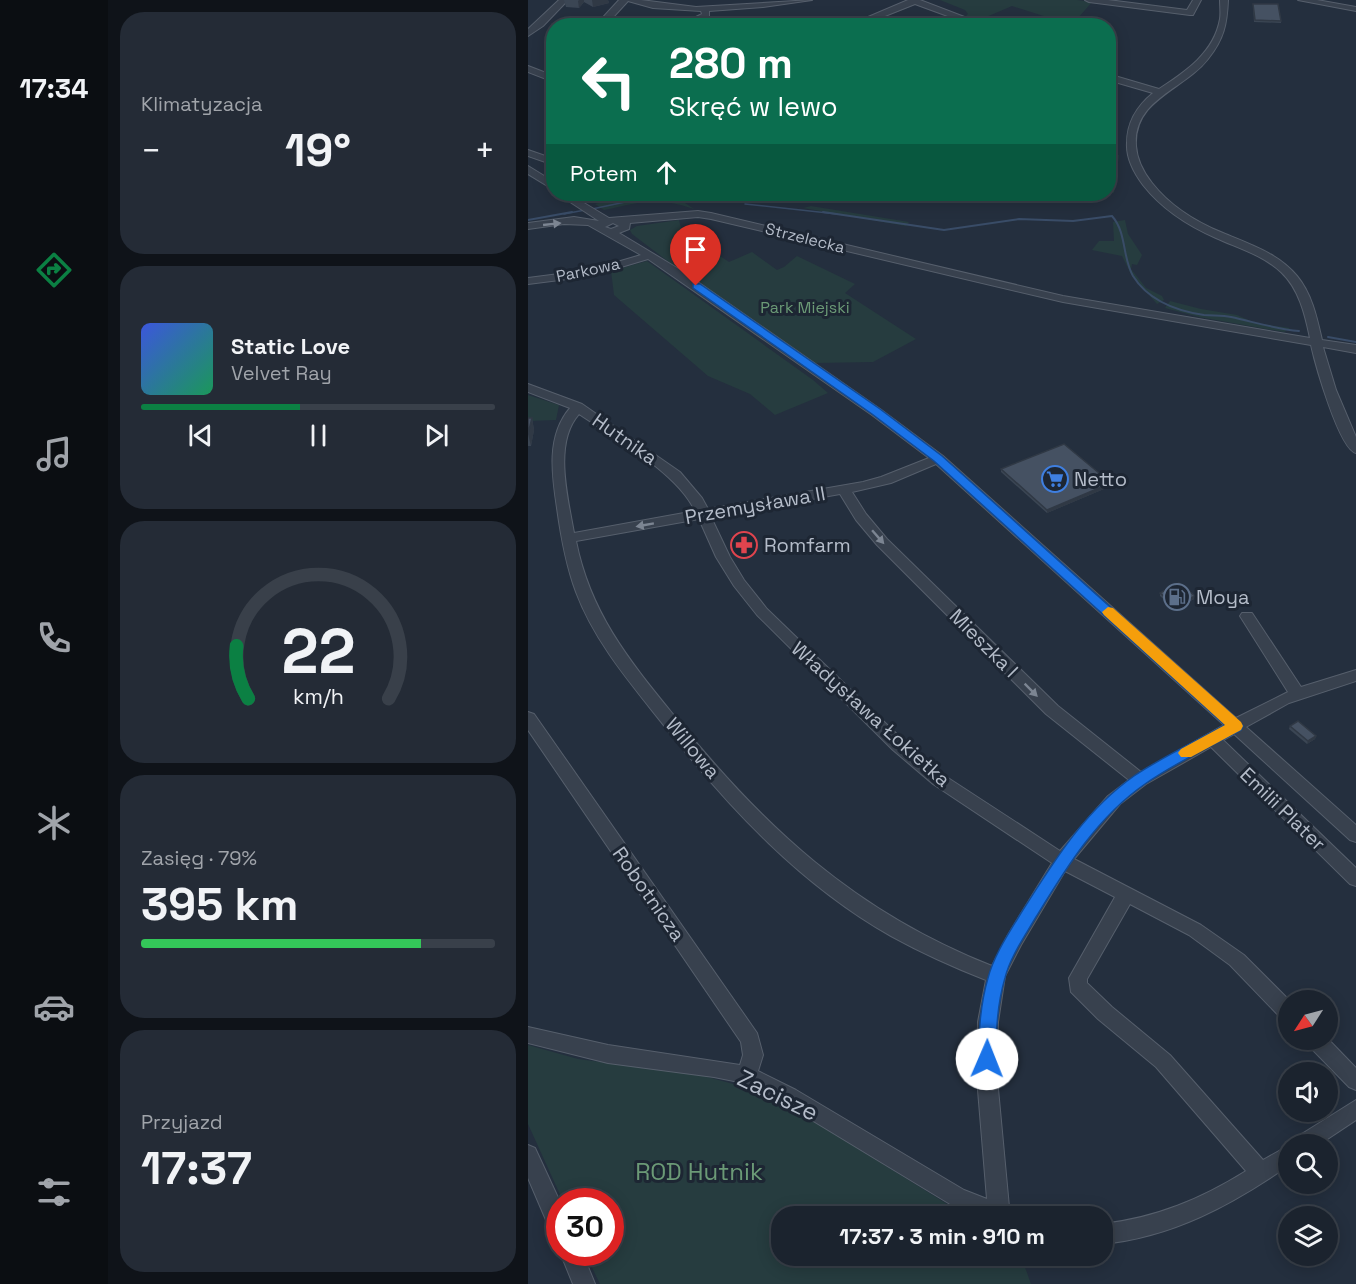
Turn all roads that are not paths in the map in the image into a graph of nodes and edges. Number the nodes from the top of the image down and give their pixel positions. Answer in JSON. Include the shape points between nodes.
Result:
{"nodes":[{"id":1,"x":624,"y":0,"type":"edge"},
{"id":2,"x":631,"y":0,"type":"edge"},
{"id":3,"x":808,"y":0,"type":"edge"},
{"id":4,"x":913,"y":0,"type":"edge"},
{"id":5,"x":1089,"y":0,"type":"edge"},
{"id":6,"x":1197,"y":0,"type":"edge"},
{"id":7,"x":1224,"y":0,"type":"edge"},
{"id":8,"x":1302,"y":0,"type":"edge"},
{"id":9,"x":561,"y":2,"type":"edge"},
{"id":10,"x":743,"y":3,"type":"edge"},
{"id":11,"x":705,"y":9,"type":"junction"},
{"id":12,"x":1356,"y":9,"type":"edge"},
{"id":13,"x":609,"y":18,"type":"edge"},
{"id":14,"x":699,"y":18,"type":"edge"},
{"id":15,"x":870,"y":18,"type":"edge"},
{"id":16,"x":962,"y":18,"type":"edge"},
{"id":17,"x":528,"y":33,"type":"edge"},
{"id":18,"x":528,"y":69,"type":"edge"},
{"id":19,"x":546,"y":76,"type":"edge"},
{"id":20,"x":1116,"y":79,"type":"edge"},
{"id":21,"x":1159,"y":92,"type":"junction"},
{"id":22,"x":528,"y":153,"type":"edge"},
{"id":23,"x":546,"y":160,"type":"edge"},
{"id":24,"x":546,"y":164,"type":"edge"},
{"id":25,"x":529,"y":168,"type":"edge"},
{"id":26,"x":546,"y":181,"type":"edge"},
{"id":27,"x":573,"y":201,"type":"edge"},
{"id":28,"x":591,"y":213,"type":"junction"},
{"id":29,"x":577,"y":221,"type":"junction"},
{"id":30,"x":603,"y":224,"type":"junction"},
{"id":31,"x":528,"y":226,"type":"edge"},
{"id":32,"x":623,"y":226,"type":"junction"},
{"id":33,"x":611,"y":233,"type":"junction"},
{"id":34,"x":648,"y":256,"type":"junction"},
{"id":35,"x":678,"y":273,"type":"junction"},
{"id":36,"x":528,"y":281,"type":"edge"},
{"id":37,"x":1318,"y":342,"type":"junction"},
{"id":38,"x":1356,"y":349,"type":"edge"},
{"id":39,"x":528,"y":388,"type":"edge"},
{"id":40,"x":578,"y":407,"type":"junction"},
{"id":41,"x":1356,"y":449,"type":"edge"},
{"id":42,"x":938,"y":459,"type":"junction"},
{"id":43,"x":844,"y":490,"type":"junction"},
{"id":44,"x":703,"y":514,"type":"junction"},
{"id":45,"x":568,"y":538,"type":"junction"},
{"id":46,"x":1247,"y":616,"type":"dead end"},
{"id":47,"x":1356,"y":675,"type":"edge"},
{"id":48,"x":1297,"y":693,"type":"junction"},
{"id":49,"x":528,"y":718,"type":"edge"},
{"id":50,"x":1235,"y":726,"type":"junction"},
{"id":51,"x":1211,"y":738,"type":"junction"},
{"id":52,"x":1140,"y":780,"type":"junction"},
{"id":53,"x":1356,"y":835,"type":"edge"},
{"id":54,"x":1062,"y":861,"type":"junction"},
{"id":55,"x":1356,"y":879,"type":"edge"},
{"id":56,"x":1127,"y":893,"type":"junction"},
{"id":57,"x":996,"y":976,"type":"junction"},
{"id":58,"x":1278,"y":1002,"type":"edge"},
{"id":59,"x":528,"y":1035,"type":"edge"},
{"id":60,"x":1326,"y":1050,"type":"edge"},
{"id":61,"x":747,"y":1075,"type":"junction"},
{"id":62,"x":1356,"y":1081,"type":"edge"},
{"id":63,"x":1356,"y":1109,"type":"edge"},
{"id":64,"x":1319,"y":1134,"type":"edge"},
{"id":65,"x":528,"y":1155,"type":"edge"},
{"id":66,"x":1278,"y":1162,"type":"edge"},
{"id":67,"x":1261,"y":1173,"type":"junction"},
{"id":68,"x":546,"y":1196,"type":"edge"},
{"id":69,"x":978,"y":1206,"type":"edge"},
{"id":70,"x":1001,"y":1206,"type":"edge"},
{"id":71,"x":1113,"y":1233,"type":"edge"},
{"id":72,"x":577,"y":1266,"type":"edge"},
{"id":73,"x":584,"y":1284,"type":"edge"}],
"edges":[{"from":1,"to":13,"type":"street"},
{"from":2,"to":11,"type":"street","via":[[667,8]]},
{"from":3,"to":10,"type":"street"},
{"from":4,"to":15,"type":"street"},
{"from":4,"to":16,"type":"street"},
{"from":5,"to":6,"type":"street","via":[[1190,13]]},
{"from":7,"to":21,"type":"street","via":[[1224,21],[1208,53],[1191,72]]},
{"from":8,"to":12,"type":"street"},
{"from":9,"to":17,"type":"street"},
{"from":10,"to":11,"type":"street"},
{"from":11,"to":14,"type":"street","via":[[706,15]]},
{"from":18,"to":19,"type":"street"},
{"from":20,"to":21,"type":"street"},
{"from":21,"to":37,"type":"street","via":[[1134,123],[1134,162],[1144,179],[1184,217],[1260,253],[1286,271],[1301,292]]},
{"from":22,"to":23,"type":"street"},
{"from":24,"to":25,"type":"street"},
{"from":25,"to":26,"type":"street"},
{"from":27,"to":28,"type":"street"},
{"from":28,"to":29,"type":"street"},
{"from":28,"to":30,"type":"street"},
{"from":29,"to":30,"type":"street"},
{"from":31,"to":29,"type":"street","one_way":true},
{"from":30,"to":32,"type":"street"},
{"from":30,"to":33,"type":"street","via":[[600,230]]},
{"from":32,"to":33,"type":"street"},
{"from":32,"to":35,"type":"street"},
{"from":32,"to":37,"type":"street","name":"Strzelecka","via":[[698,214],[711,216],[1063,299]]},
{"from":33,"to":34,"type":"street"},
{"from":34,"to":35,"type":"street"},
{"from":34,"to":36,"type":"street","name":"Parkowa","via":[[591,273]]},
{"from":35,"to":42,"type":"street"},
{"from":37,"to":38,"type":"street","name":"Strzelecka"},
{"from":37,"to":41,"type":"street","via":[[1333,402]]},
{"from":39,"to":40,"type":"street","name":"Hutnika"},
{"from":40,"to":44,"type":"street","name":"Hutnika","via":[[675,475]]},
{"from":40,"to":45,"type":"street","name":"Willowa","via":[[565,422],[560,443],[560,485]]},
{"from":42,"to":43,"type":"street","name":"Przemysława II","via":[[886,480]]},
{"from":42,"to":50,"type":"street"},
{"from":43,"to":44,"type":"street","name":"Przemysława II"},
{"from":43,"to":52,"type":"street","name":"Mieszka I","one_way":true,"via":[[882,543],[1052,710]]},
{"from":44,"to":45,"type":"street","name":"Przemysława II","one_way":true},
{"from":44,"to":54,"type":"street","name":"Władysława Łokietka","via":[[739,583],[815,665],[939,780]]},
{"from":45,"to":57,"type":"street","name":"Willowa","via":[[588,605],[604,632],[687,746],[751,815],[844,898],[930,950]]},
{"from":46,"to":48,"type":"street"},
{"from":47,"to":48,"type":"street"},
{"from":48,"to":50,"type":"street"},
{"from":49,"to":61,"type":"street","name":"Robotnicza","via":[[750,1040],[753,1055]]},
{"from":50,"to":51,"type":"street"},
{"from":50,"to":53,"type":"street"},
{"from":51,"to":52,"type":"street"},
{"from":51,"to":55,"type":"street","name":"Emilii Plater"},
{"from":52,"to":54,"type":"street","via":[[1088,828]]},
{"from":54,"to":56,"type":"street","name":"Władysława Łokietka"},
{"from":54,"to":57,"type":"street"},
{"from":56,"to":58,"type":"street","name":"Władysława Łokietka","via":[[1216,944]]},
{"from":56,"to":67,"type":"street","via":[[1078,978],[1078,986],[1163,1061]]},
{"from":57,"to":70,"type":"street","via":[[988,1022],[987,1078]]},
{"from":59,"to":61,"type":"street","name":"Zacisze","via":[[608,1054]]},
{"from":60,"to":62,"type":"street"},
{"from":61,"to":69,"type":"street","name":"Zacisze"},
{"from":63,"to":64,"type":"street"},
{"from":65,"to":68,"type":"street"},
{"from":66,"to":67,"type":"street"},
{"from":67,"to":71,"type":"street","via":[[1181,1217]]},
{"from":72,"to":73,"type":"street"}]}
